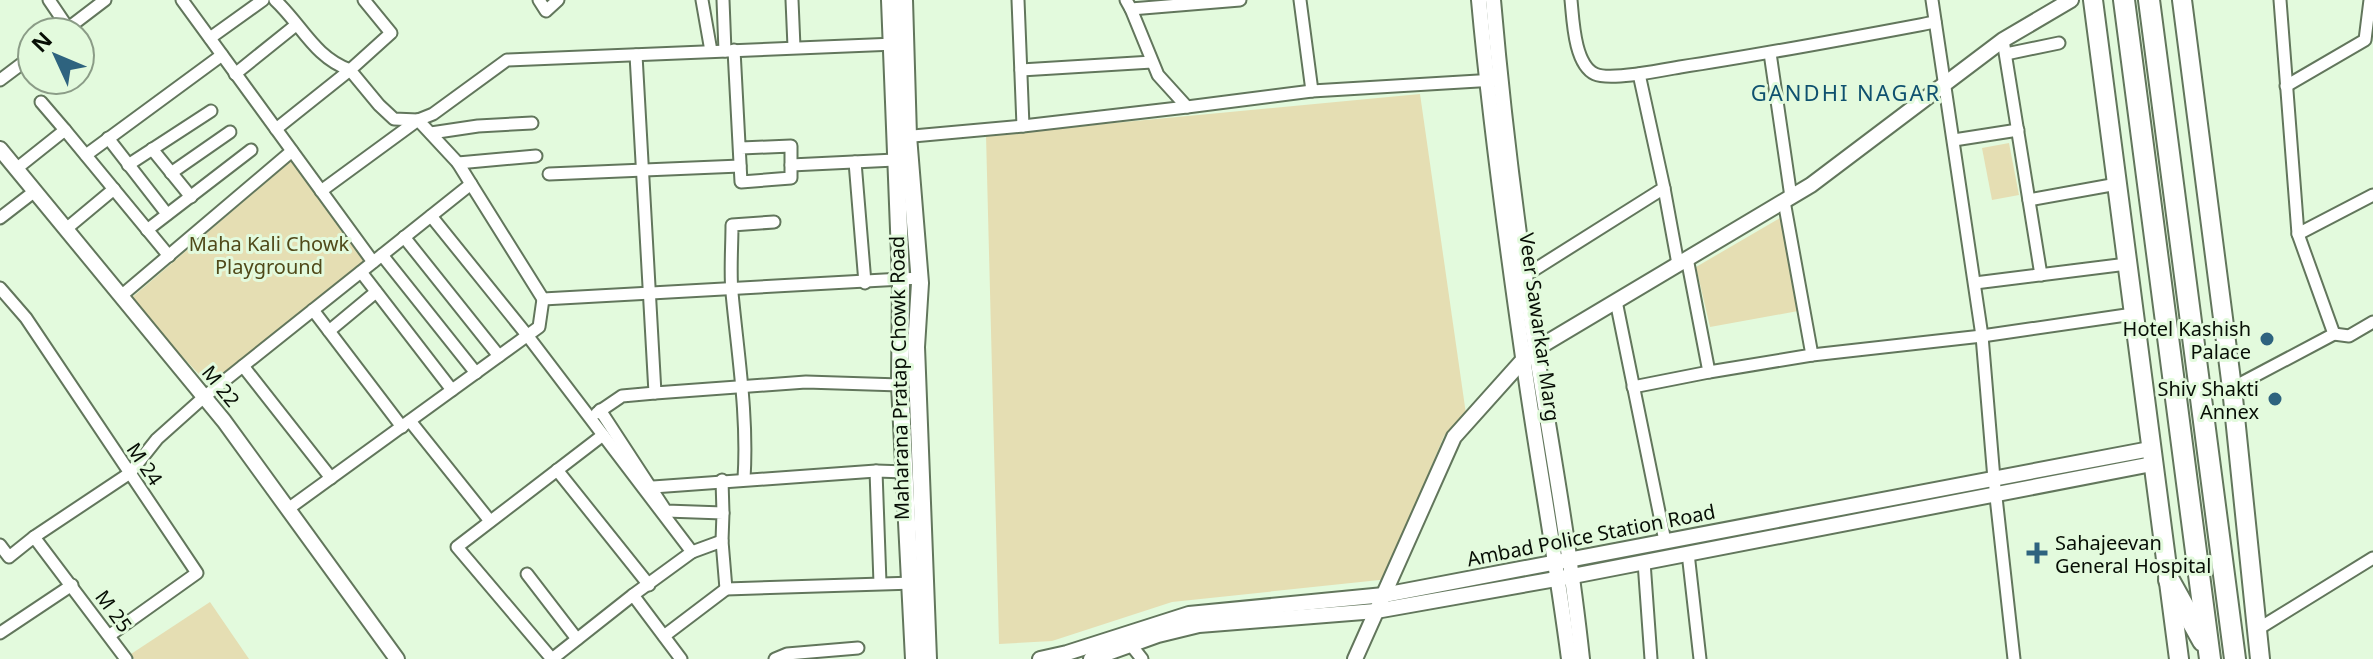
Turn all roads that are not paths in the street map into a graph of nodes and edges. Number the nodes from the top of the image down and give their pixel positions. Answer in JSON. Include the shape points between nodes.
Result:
{"nodes":[{"id":1,"x":105,"y":0,"type":"edge"},
{"id":2,"x":182,"y":0,"type":"edge"},
{"id":3,"x":260,"y":0,"type":"edge"},
{"id":4,"x":275,"y":0,"type":"edge"},
{"id":5,"x":364,"y":0,"type":"edge"},
{"id":6,"x":539,"y":0,"type":"edge"},
{"id":7,"x":558,"y":0,"type":"edge"},
{"id":8,"x":702,"y":0,"type":"edge"},
{"id":9,"x":723,"y":0,"type":"edge"},
{"id":10,"x":792,"y":0,"type":"edge"},
{"id":11,"x":890,"y":0,"type":"edge"},
{"id":12,"x":904,"y":0,"type":"edge"},
{"id":13,"x":1018,"y":0,"type":"edge"},
{"id":14,"x":1240,"y":0,"type":"edge"},
{"id":15,"x":1300,"y":0,"type":"edge"},
{"id":16,"x":1479,"y":0,"type":"edge"},
{"id":17,"x":1493,"y":0,"type":"edge"},
{"id":18,"x":1571,"y":0,"type":"edge"},
{"id":19,"x":1932,"y":0,"type":"edge"},
{"id":20,"x":2071,"y":0,"type":"edge"},
{"id":21,"x":2093,"y":0,"type":"edge"},
{"id":22,"x":2124,"y":0,"type":"edge"},
{"id":23,"x":2149,"y":0,"type":"edge"},
{"id":24,"x":2182,"y":0,"type":"edge"},
{"id":25,"x":2370,"y":0,"type":"edge"},
{"id":26,"x":2285,"y":2,"type":"edge"},
{"id":27,"x":1128,"y":5,"type":"edge"},
{"id":28,"x":84,"y":16,"type":"edge"},
{"id":29,"x":1935,"y":22,"type":"junction"},
{"id":30,"x":296,"y":25,"type":"junction"},
{"id":31,"x":210,"y":38,"type":"junction"},
{"id":32,"x":2059,"y":43,"type":"dead end"},
{"id":33,"x":899,"y":44,"type":"junction"},
{"id":34,"x":794,"y":47,"type":"junction"},
{"id":35,"x":2004,"y":47,"type":"junction"},
{"id":36,"x":730,"y":50,"type":"junction"},
{"id":37,"x":711,"y":51,"type":"junction"},
{"id":38,"x":1770,"y":53,"type":"junction"},
{"id":39,"x":222,"y":55,"type":"junction"},
{"id":40,"x":636,"y":55,"type":"junction"},
{"id":41,"x":1152,"y":62,"type":"junction"},
{"id":42,"x":350,"y":70,"type":"junction"},
{"id":43,"x":1021,"y":70,"type":"junction"},
{"id":44,"x":235,"y":74,"type":"junction"},
{"id":45,"x":1639,"y":74,"type":"junction"},
{"id":46,"x":1493,"y":80,"type":"junction"},
{"id":47,"x":1946,"y":83,"type":"junction"},
{"id":48,"x":2286,"y":86,"type":"junction"},
{"id":49,"x":1312,"y":91,"type":"junction"},
{"id":50,"x":41,"y":102,"type":"dead end"},
{"id":51,"x":1187,"y":107,"type":"junction"},
{"id":52,"x":211,"y":111,"type":"dead end"},
{"id":53,"x":418,"y":120,"type":"junction"},
{"id":54,"x":532,"y":123,"type":"dead end"},
{"id":55,"x":1023,"y":126,"type":"junction"},
{"id":56,"x":276,"y":129,"type":"junction"},
{"id":57,"x":65,"y":130,"type":"junction"},
{"id":58,"x":2018,"y":130,"type":"junction"},
{"id":59,"x":230,"y":132,"type":"dead end"},
{"id":60,"x":431,"y":133,"type":"junction"},
{"id":61,"x":901,"y":137,"type":"junction"},
{"id":62,"x":108,"y":138,"type":"junction"},
{"id":63,"x":1954,"y":140,"type":"junction"},
{"id":64,"x":741,"y":148,"type":"junction"},
{"id":65,"x":0,"y":149,"type":"edge"},
{"id":66,"x":152,"y":149,"type":"junction"},
{"id":67,"x":251,"y":150,"type":"dead end"},
{"id":68,"x":292,"y":151,"type":"junction"},
{"id":69,"x":86,"y":155,"type":"junction"},
{"id":70,"x":536,"y":156,"type":"dead end"},
{"id":71,"x":895,"y":160,"type":"junction"},
{"id":72,"x":855,"y":162,"type":"junction"},
{"id":73,"x":458,"y":163,"type":"junction"},
{"id":74,"x":128,"y":165,"type":"junction"},
{"id":75,"x":791,"y":165,"type":"junction"},
{"id":76,"x":740,"y":166,"type":"junction"},
{"id":77,"x":16,"y":169,"type":"junction"},
{"id":78,"x":642,"y":170,"type":"junction"},
{"id":79,"x":171,"y":173,"type":"junction"},
{"id":80,"x":549,"y":174,"type":"dead end"},
{"id":81,"x":471,"y":184,"type":"junction"},
{"id":82,"x":2117,"y":184,"type":"junction"},
{"id":83,"x":1664,"y":188,"type":"junction"},
{"id":84,"x":114,"y":189,"type":"junction"},
{"id":85,"x":35,"y":191,"type":"junction"},
{"id":86,"x":321,"y":191,"type":"junction"},
{"id":87,"x":2373,"y":195,"type":"edge"},
{"id":88,"x":191,"y":197,"type":"junction"},
{"id":89,"x":1787,"y":199,"type":"junction"},
{"id":90,"x":2029,"y":200,"type":"junction"},
{"id":91,"x":167,"y":214,"type":"junction"},
{"id":92,"x":431,"y":216,"type":"junction"},
{"id":93,"x":0,"y":218,"type":"edge"},
{"id":94,"x":774,"y":222,"type":"dead end"},
{"id":95,"x":66,"y":229,"type":"junction"},
{"id":96,"x":147,"y":230,"type":"junction"},
{"id":97,"x":2298,"y":234,"type":"junction"},
{"id":98,"x":404,"y":237,"type":"junction"},
{"id":99,"x":169,"y":256,"type":"junction"},
{"id":100,"x":378,"y":258,"type":"junction"},
{"id":101,"x":1683,"y":261,"type":"junction"},
{"id":102,"x":2127,"y":264,"type":"junction"},
{"id":103,"x":361,"y":272,"type":"junction"},
{"id":104,"x":1526,"y":275,"type":"junction"},
{"id":105,"x":2041,"y":275,"type":"junction"},
{"id":106,"x":920,"y":278,"type":"junction"},
{"id":107,"x":901,"y":280,"type":"junction"},
{"id":108,"x":865,"y":283,"type":"junction"},
{"id":109,"x":1975,"y":283,"type":"junction"},
{"id":110,"x":0,"y":288,"type":"edge"},
{"id":111,"x":732,"y":290,"type":"junction"},
{"id":112,"x":376,"y":292,"type":"junction"},
{"id":113,"x":648,"y":294,"type":"junction"},
{"id":114,"x":121,"y":296,"type":"junction"},
{"id":115,"x":543,"y":299,"type":"junction"},
{"id":116,"x":1616,"y":301,"type":"junction"},
{"id":117,"x":313,"y":310,"type":"junction"},
{"id":118,"x":2133,"y":314,"type":"junction"},
{"id":119,"x":2373,"y":322,"type":"edge"},
{"id":120,"x":329,"y":331,"type":"junction"},
{"id":121,"x":2334,"y":334,"type":"junction"},
{"id":122,"x":527,"y":335,"type":"junction"},
{"id":123,"x":1982,"y":336,"type":"junction"},
{"id":124,"x":1536,"y":349,"type":"junction"},
{"id":125,"x":1812,"y":355,"type":"junction"},
{"id":126,"x":499,"y":356,"type":"junction"},
{"id":127,"x":1523,"y":360,"type":"junction"},
{"id":128,"x":243,"y":366,"type":"junction"},
{"id":129,"x":1709,"y":372,"type":"junction"},
{"id":130,"x":476,"y":373,"type":"junction"},
{"id":131,"x":900,"y":385,"type":"junction"},
{"id":132,"x":744,"y":387,"type":"junction"},
{"id":133,"x":1633,"y":387,"type":"junction"},
{"id":134,"x":2232,"y":388,"type":"junction"},
{"id":135,"x":452,"y":390,"type":"junction"},
{"id":136,"x":655,"y":393,"type":"junction"},
{"id":137,"x":204,"y":397,"type":"junction"},
{"id":138,"x":595,"y":414,"type":"junction"},
{"id":139,"x":406,"y":424,"type":"junction"},
{"id":140,"x":603,"y":435,"type":"junction"},
{"id":141,"x":2151,"y":456,"type":"junction"},
{"id":142,"x":557,"y":470,"type":"junction"},
{"id":143,"x":876,"y":471,"type":"junction"},
{"id":144,"x":906,"y":472,"type":"junction"},
{"id":145,"x":130,"y":473,"type":"junction"},
{"id":146,"x":331,"y":478,"type":"junction"},
{"id":147,"x":744,"y":479,"type":"junction"},
{"id":148,"x":1994,"y":479,"type":"junction"},
{"id":149,"x":722,"y":480,"type":"junction"},
{"id":150,"x":653,"y":487,"type":"junction"},
{"id":151,"x":1996,"y":494,"type":"junction"},
{"id":152,"x":288,"y":509,"type":"junction"},
{"id":153,"x":723,"y":513,"type":"junction"},
{"id":154,"x":490,"y":521,"type":"junction"},
{"id":155,"x":34,"y":537,"type":"junction"},
{"id":156,"x":722,"y":541,"type":"junction"},
{"id":157,"x":1665,"y":541,"type":"junction"},
{"id":158,"x":0,"y":545,"type":"edge"},
{"id":159,"x":692,"y":552,"type":"junction"},
{"id":160,"x":1688,"y":553,"type":"junction"},
{"id":161,"x":2373,"y":558,"type":"edge"},
{"id":162,"x":1564,"y":561,"type":"junction"},
{"id":163,"x":1644,"y":562,"type":"junction"},
{"id":164,"x":527,"y":574,"type":"dead end"},
{"id":165,"x":1566,"y":577,"type":"junction"},
{"id":166,"x":2169,"y":580,"type":"junction"},
{"id":167,"x":918,"y":582,"type":"junction"},
{"id":168,"x":880,"y":583,"type":"junction"},
{"id":169,"x":72,"y":585,"type":"junction"},
{"id":170,"x":649,"y":585,"type":"junction"},
{"id":171,"x":726,"y":589,"type":"junction"},
{"id":172,"x":633,"y":595,"type":"junction"},
{"id":173,"x":1384,"y":595,"type":"junction"},
{"id":174,"x":1376,"y":611,"type":"junction"},
{"id":175,"x":2258,"y":629,"type":"junction"},
{"id":176,"x":0,"y":633,"type":"edge"},
{"id":177,"x":110,"y":635,"type":"junction"},
{"id":178,"x":664,"y":636,"type":"junction"},
{"id":179,"x":577,"y":639,"type":"junction"},
{"id":180,"x":1131,"y":645,"type":"junction"},
{"id":181,"x":858,"y":648,"type":"dead end"},
{"id":182,"x":2210,"y":655,"type":"edge"},
{"id":183,"x":126,"y":659,"type":"edge"},
{"id":184,"x":397,"y":659,"type":"edge"},
{"id":185,"x":552,"y":659,"type":"edge"},
{"id":186,"x":681,"y":659,"type":"edge"},
{"id":187,"x":775,"y":659,"type":"edge"},
{"id":188,"x":914,"y":659,"type":"edge"},
{"id":189,"x":928,"y":659,"type":"edge"},
{"id":190,"x":1040,"y":659,"type":"edge"},
{"id":191,"x":1091,"y":659,"type":"edge"},
{"id":192,"x":1142,"y":659,"type":"edge"},
{"id":193,"x":1355,"y":659,"type":"edge"},
{"id":194,"x":1569,"y":659,"type":"edge"},
{"id":195,"x":1582,"y":659,"type":"edge"},
{"id":196,"x":1651,"y":659,"type":"edge"},
{"id":197,"x":1700,"y":659,"type":"edge"},
{"id":198,"x":2014,"y":659,"type":"edge"},
{"id":199,"x":2179,"y":659,"type":"edge"},
{"id":200,"x":2235,"y":659,"type":"edge"},
{"id":201,"x":2260,"y":659,"type":"edge"}],
"edges":[{"from":1,"to":28,"type":"street"},
{"from":2,"to":31,"type":"street"},
{"from":3,"to":31,"type":"street"},
{"from":4,"to":30,"type":"street"},
{"from":5,"to":42,"type":"street","via":[[391,33]]},
{"from":6,"to":7,"type":"street","via":[[546,11]]},
{"from":8,"to":37,"type":"street"},
{"from":9,"to":36,"type":"street"},
{"from":10,"to":34,"type":"street"},
{"from":11,"to":33,"type":"main road","name":"Maharana Pratap Chowk Road"},
{"from":12,"to":33,"type":"main road","name":"Maharana Pratap Chowk Road"},
{"from":13,"to":43,"type":"street"},
{"from":14,"to":27,"type":"street"},
{"from":15,"to":49,"type":"street"},
{"from":16,"to":46,"type":"street","name":"Veer Sawarkar Marg"},
{"from":17,"to":46,"type":"street","name":"Veer Sawarkar Marg"},
{"from":18,"to":45,"type":"street","via":[[1577,48],[1588,69],[1599,75]]},
{"from":19,"to":29,"type":"street"},
{"from":20,"to":35,"type":"street"},
{"from":21,"to":82,"type":"main road"},
{"from":22,"to":182,"type":"highway"},
{"from":23,"to":200,"type":"highway"},
{"from":24,"to":134,"type":"main road"},
{"from":25,"to":48,"type":"street","via":[[2365,40]]},
{"from":26,"to":48,"type":"street"},
{"from":27,"to":41,"type":"street"},
{"from":29,"to":38,"type":"street"},
{"from":29,"to":47,"type":"street"},
{"from":30,"to":42,"type":"street","via":[[333,63]]},
{"from":30,"to":44,"type":"street"},
{"from":31,"to":39,"type":"street"},
{"from":32,"to":35,"type":"street"},
{"from":33,"to":34,"type":"street"},
{"from":33,"to":61,"type":"main road","name":"Maharana Pratap Chowk Road"},
{"from":34,"to":36,"type":"street"},
{"from":35,"to":47,"type":"street"},
{"from":35,"to":58,"type":"street"},
{"from":36,"to":37,"type":"street"},
{"from":36,"to":64,"type":"street"},
{"from":37,"to":40,"type":"street"},
{"from":38,"to":45,"type":"street"},
{"from":38,"to":89,"type":"street"},
{"from":39,"to":44,"type":"street"},
{"from":39,"to":62,"type":"street"},
{"from":40,"to":53,"type":"street","via":[[507,60]]},
{"from":40,"to":78,"type":"street"},
{"from":41,"to":43,"type":"street"},
{"from":41,"to":51,"type":"street"},
{"from":42,"to":53,"type":"street","via":[[394,119]]},
{"from":42,"to":56,"type":"street"},
{"from":43,"to":55,"type":"street"},
{"from":44,"to":56,"type":"street"},
{"from":45,"to":83,"type":"street"},
{"from":46,"to":49,"type":"street"},
{"from":46,"to":104,"type":"street","name":"Veer Sawarkar Marg"},
{"from":46,"to":127,"type":"street","name":"Veer Sawarkar Marg"},
{"from":47,"to":63,"type":"street"},
{"from":47,"to":89,"type":"street"},
{"from":48,"to":97,"type":"street"},
{"from":49,"to":51,"type":"street"},
{"from":50,"to":57,"type":"street"},
{"from":51,"to":55,"type":"street"},
{"from":52,"to":66,"type":"street"},
{"from":53,"to":60,"type":"street"},
{"from":53,"to":86,"type":"street"},
{"from":54,"to":60,"type":"street"},
{"from":55,"to":61,"type":"street"},
{"from":56,"to":68,"type":"street"},
{"from":57,"to":69,"type":"street"},
{"from":57,"to":77,"type":"street"},
{"from":58,"to":63,"type":"street"},
{"from":58,"to":90,"type":"street"},
{"from":59,"to":79,"type":"street"},
{"from":60,"to":73,"type":"street"},
{"from":61,"to":71,"type":"main road","name":"Maharana Pratap Chowk Road"},
{"from":61,"to":106,"type":"main road","name":"Maharana Pratap Chowk Road"},
{"from":62,"to":69,"type":"street"},
{"from":62,"to":74,"type":"street"},
{"from":63,"to":109,"type":"street"},
{"from":64,"to":75,"type":"street","via":[[791,146]]},
{"from":64,"to":76,"type":"street"},
{"from":65,"to":77,"type":"street","name":"M 22"},
{"from":66,"to":74,"type":"street"},
{"from":66,"to":79,"type":"street"},
{"from":67,"to":88,"type":"street"},
{"from":68,"to":86,"type":"street"},
{"from":68,"to":99,"type":"street"},
{"from":69,"to":84,"type":"street"},
{"from":70,"to":73,"type":"street"},
{"from":71,"to":72,"type":"street"},
{"from":71,"to":107,"type":"main road","name":"Maharana Pratap Chowk Road"},
{"from":72,"to":75,"type":"street"},
{"from":72,"to":108,"type":"street"},
{"from":73,"to":81,"type":"street"},
{"from":74,"to":91,"type":"street"},
{"from":75,"to":76,"type":"street","via":[[791,178],[741,182]]},
{"from":76,"to":78,"type":"street"},
{"from":77,"to":85,"type":"street","name":"M 22"},
{"from":78,"to":80,"type":"street"},
{"from":78,"to":113,"type":"street"},
{"from":79,"to":88,"type":"street"},
{"from":81,"to":92,"type":"street"},
{"from":81,"to":115,"type":"street"},
{"from":82,"to":90,"type":"street"},
{"from":82,"to":102,"type":"main road"},
{"from":83,"to":101,"type":"street"},
{"from":83,"to":104,"type":"street"},
{"from":84,"to":95,"type":"street"},
{"from":84,"to":96,"type":"street"},
{"from":85,"to":93,"type":"street"},
{"from":85,"to":95,"type":"street","name":"M 22"},
{"from":86,"to":100,"type":"street"},
{"from":87,"to":97,"type":"street"},
{"from":88,"to":91,"type":"street"},
{"from":89,"to":101,"type":"street"},
{"from":89,"to":125,"type":"street"},
{"from":90,"to":105,"type":"street"},
{"from":91,"to":96,"type":"street"},
{"from":92,"to":98,"type":"street"},
{"from":92,"to":122,"type":"street"},
{"from":94,"to":111,"type":"street","via":[[732,225]]},
{"from":95,"to":114,"type":"street","name":"M 22"},
{"from":96,"to":99,"type":"street"},
{"from":97,"to":121,"type":"street"},
{"from":98,"to":100,"type":"street"},
{"from":98,"to":126,"type":"street"},
{"from":99,"to":114,"type":"street"},
{"from":100,"to":103,"type":"street"},
{"from":100,"to":130,"type":"street"},
{"from":101,"to":116,"type":"street"},
{"from":101,"to":129,"type":"street"},
{"from":102,"to":105,"type":"street"},
{"from":102,"to":118,"type":"main road"},
{"from":103,"to":112,"type":"street"},
{"from":103,"to":117,"type":"street"},
{"from":104,"to":124,"type":"street","name":"Veer Sawarkar Marg"},
{"from":105,"to":109,"type":"street"},
{"from":106,"to":107,"type":"street"},
{"from":106,"to":167,"type":"main road","name":"Maharana Pratap Chowk Road"},
{"from":107,"to":108,"type":"street"},
{"from":107,"to":131,"type":"main road","name":"Maharana Pratap Chowk Road"},
{"from":108,"to":111,"type":"street"},
{"from":109,"to":123,"type":"street"},
{"from":110,"to":145,"type":"street","name":"M 24","via":[[26,318]]},
{"from":111,"to":113,"type":"street"},
{"from":111,"to":132,"type":"street"},
{"from":112,"to":120,"type":"street"},
{"from":112,"to":135,"type":"street"},
{"from":113,"to":115,"type":"street"},
{"from":113,"to":136,"type":"street"},
{"from":114,"to":137,"type":"street","name":"M 22"},
{"from":115,"to":122,"type":"street","via":[[539,327]]},
{"from":116,"to":124,"type":"street"},
{"from":116,"to":133,"type":"street"},
{"from":117,"to":120,"type":"street"},
{"from":117,"to":128,"type":"street"},
{"from":118,"to":123,"type":"street"},
{"from":118,"to":141,"type":"main road"},
{"from":119,"to":121,"type":"street","via":[[2349,336]]},
{"from":120,"to":139,"type":"street"},
{"from":121,"to":134,"type":"street"},
{"from":122,"to":126,"type":"street"},
{"from":122,"to":138,"type":"street"},
{"from":123,"to":125,"type":"street"},
{"from":123,"to":148,"type":"street"},
{"from":124,"to":127,"type":"street"},
{"from":124,"to":162,"type":"street","name":"Veer Sawarkar Marg"},
{"from":125,"to":129,"type":"street"},
{"from":126,"to":130,"type":"street"},
{"from":127,"to":162,"type":"street","name":"Veer Sawarkar Marg"},
{"from":127,"to":173,"type":"street","via":[[1454,437]]},
{"from":128,"to":137,"type":"street"},
{"from":128,"to":146,"type":"street"},
{"from":129,"to":133,"type":"street"},
{"from":130,"to":135,"type":"street"},
{"from":131,"to":132,"type":"street","via":[[806,382]]},
{"from":131,"to":144,"type":"main road","name":"Maharana Pratap Chowk Road"},
{"from":132,"to":136,"type":"street"},
{"from":132,"to":147,"type":"street"},
{"from":133,"to":157,"type":"street"},
{"from":134,"to":175,"type":"main road"},
{"from":135,"to":139,"type":"street"},
{"from":136,"to":138,"type":"street","via":[[622,396]]},
{"from":137,"to":145,"type":"street","via":[[157,439]]},
{"from":137,"to":152,"type":"street","name":"M 22"},
{"from":138,"to":140,"type":"street"},
{"from":138,"to":150,"type":"street"},
{"from":139,"to":146,"type":"street"},
{"from":139,"to":154,"type":"street"},
{"from":140,"to":142,"type":"street"},
{"from":140,"to":159,"type":"street"},
{"from":141,"to":148,"type":"street","name":"Ambad Police Station Road"},
{"from":141,"to":151,"type":"street","name":"Ambad Police Station Road"},
{"from":141,"to":166,"type":"main road"},
{"from":142,"to":154,"type":"street"},
{"from":142,"to":170,"type":"street"},
{"from":143,"to":144,"type":"street"},
{"from":143,"to":147,"type":"street"},
{"from":143,"to":168,"type":"street"},
{"from":144,"to":167,"type":"main road","name":"Maharana Pratap Chowk Road"},
{"from":145,"to":155,"type":"street"},
{"from":145,"to":177,"type":"street","name":"M 24","via":[[197,573]]},
{"from":146,"to":152,"type":"street"},
{"from":147,"to":149,"type":"street"},
{"from":148,"to":151,"type":"street"},
{"from":148,"to":157,"type":"street","name":"Ambad Police Station Road"},
{"from":149,"to":150,"type":"street"},
{"from":149,"to":153,"type":"street"},
{"from":150,"to":153,"type":"street","via":[[667,511]]},
{"from":151,"to":160,"type":"street","name":"Ambad Police Station Road"},
{"from":151,"to":198,"type":"street"},
{"from":152,"to":184,"type":"street","name":"M 22"},
{"from":153,"to":156,"type":"street"},
{"from":154,"to":185,"type":"street","via":[[457,547]]},
{"from":155,"to":158,"type":"street","via":[[9,557]]},
{"from":155,"to":169,"type":"street","name":"M 25"},
{"from":156,"to":159,"type":"street"},
{"from":156,"to":171,"type":"street"},
{"from":157,"to":162,"type":"street","name":"Ambad Police Station Road"},
{"from":159,"to":170,"type":"street"},
{"from":160,"to":163,"type":"street","name":"Ambad Police Station Road"},
{"from":160,"to":197,"type":"street"},
{"from":161,"to":175,"type":"street"},
{"from":162,"to":165,"type":"street","name":"Veer Sawarkar Marg"},
{"from":162,"to":173,"type":"street","name":"Ambad Police Station Road"},
{"from":163,"to":165,"type":"street","name":"Ambad Police Station Road"},
{"from":163,"to":196,"type":"street"},
{"from":164,"to":179,"type":"street"},
{"from":165,"to":174,"type":"street","name":"Ambad Police Station Road"},
{"from":165,"to":194,"type":"street","name":"Veer Sawarkar Marg"},
{"from":165,"to":195,"type":"street","name":"Veer Sawarkar Marg"},
{"from":166,"to":182,"type":"highway"},
{"from":166,"to":199,"type":"main road"},
{"from":167,"to":168,"type":"street"},
{"from":167,"to":188,"type":"main road","name":"Maharana Pratap Chowk Road"},
{"from":167,"to":189,"type":"main road","name":"Maharana Pratap Chowk Road"},
{"from":168,"to":171,"type":"street"},
{"from":169,"to":176,"type":"street"},
{"from":169,"to":177,"type":"street","name":"M 25"},
{"from":170,"to":172,"type":"street"},
{"from":171,"to":178,"type":"street"},
{"from":172,"to":178,"type":"street"},
{"from":172,"to":179,"type":"street"},
{"from":173,"to":174,"type":"street"},
{"from":173,"to":190,"type":"street","name":"Ambad Police Station Road","via":[[1189,614]]},
{"from":174,"to":180,"type":"street","name":"Ambad Police Station Road","via":[[1199,625]]},
{"from":174,"to":193,"type":"street"},
{"from":175,"to":201,"type":"main road"},
{"from":177,"to":183,"type":"street","name":"M 25"},
{"from":178,"to":186,"type":"street"},
{"from":179,"to":185,"type":"street"},
{"from":180,"to":191,"type":"street","name":"Ambad Police Station Road"},
{"from":180,"to":192,"type":"street"},
{"from":181,"to":187,"type":"street"}]}
